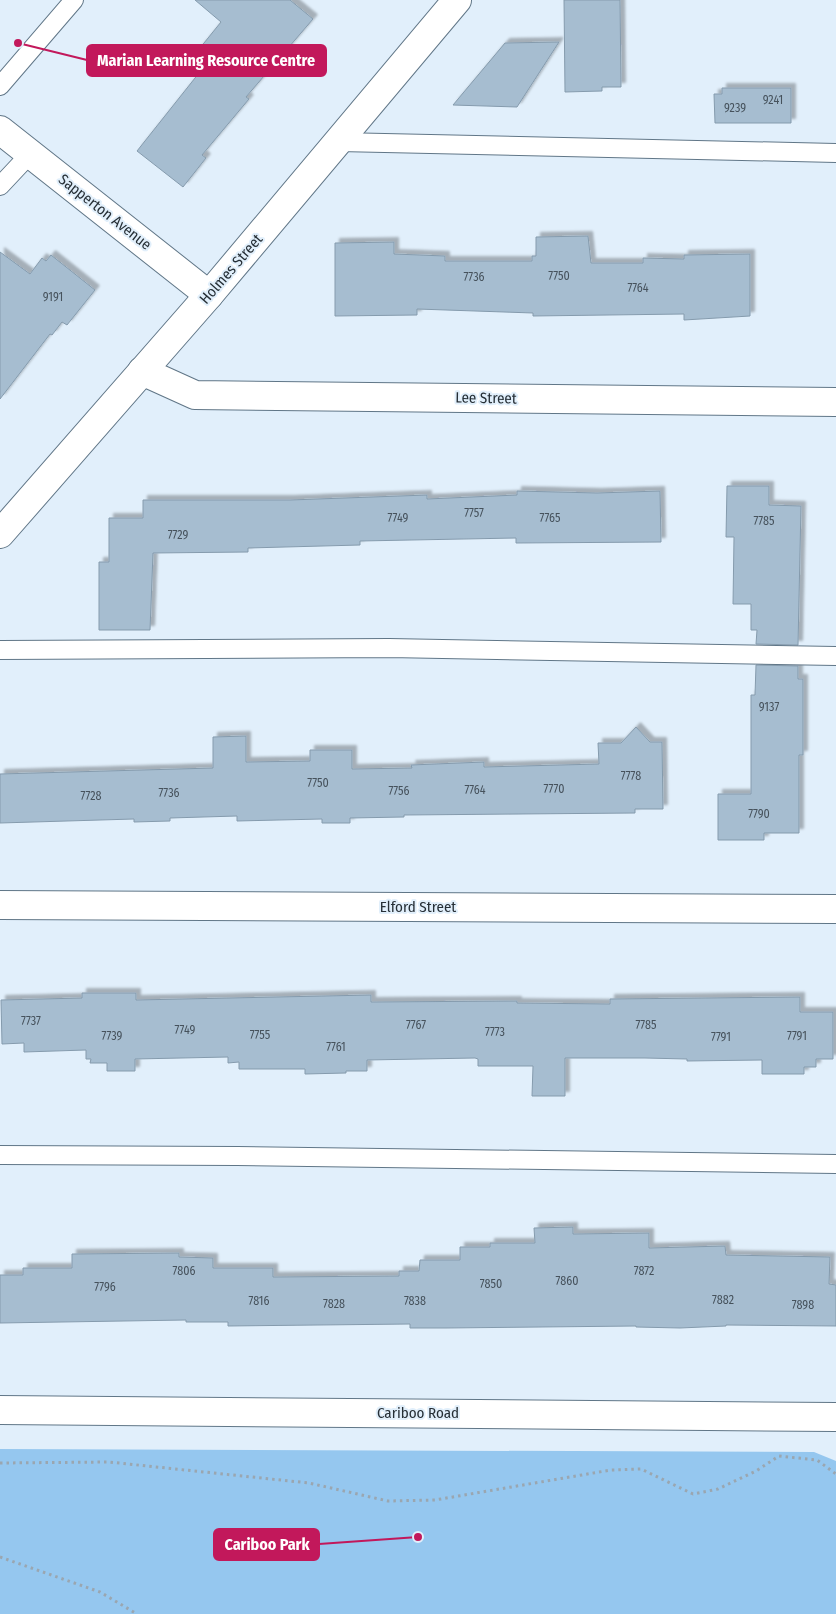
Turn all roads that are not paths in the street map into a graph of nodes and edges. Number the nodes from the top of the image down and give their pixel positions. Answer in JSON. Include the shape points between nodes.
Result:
{"nodes":[{"id":1,"x":74,"y":0,"type":"edge"},
{"id":2,"x":458,"y":0,"type":"edge"},
{"id":3,"x":0,"y":86,"type":"edge"},
{"id":4,"x":0,"y":130,"type":"edge"},
{"id":5,"x":339,"y":142,"type":"junction"},
{"id":6,"x":836,"y":152,"type":"edge"},
{"id":7,"x":30,"y":154,"type":"junction"},
{"id":8,"x":0,"y":186,"type":"edge"},
{"id":9,"x":209,"y":295,"type":"junction"},
{"id":10,"x":142,"y":371,"type":"junction"},
{"id":11,"x":836,"y":402,"type":"edge"},
{"id":12,"x":0,"y":534,"type":"edge"},
{"id":13,"x":0,"y":650,"type":"edge"},
{"id":14,"x":836,"y":656,"type":"edge"},
{"id":15,"x":0,"y":905,"type":"edge"},
{"id":16,"x":836,"y":909,"type":"edge"},
{"id":17,"x":0,"y":1155,"type":"edge"},
{"id":18,"x":836,"y":1164,"type":"edge"},
{"id":19,"x":0,"y":1410,"type":"edge"},
{"id":20,"x":836,"y":1417,"type":"edge"}],
"edges":[{"from":1,"to":3,"type":"lane"},
{"from":2,"to":5,"type":"street","name":"Holmes Street"},
{"from":4,"to":7,"type":"street","name":"Sapperton Avenue"},
{"from":5,"to":6,"type":"lane"},
{"from":5,"to":9,"type":"street","name":"Holmes Street"},
{"from":7,"to":8,"type":"lane"},
{"from":7,"to":9,"type":"street","name":"Sapperton Avenue"},
{"from":9,"to":10,"type":"street","name":"Holmes Street"},
{"from":10,"to":11,"type":"street","name":"Lee Street","via":[[195,395]]},
{"from":10,"to":12,"type":"street","name":"Holmes Street"},
{"from":13,"to":14,"type":"lane","via":[[389,648]]},
{"from":15,"to":16,"type":"street","name":"Elford Street"},
{"from":17,"to":18,"type":"lane"},
{"from":19,"to":20,"type":"street","name":"Cariboo Road"}]}
